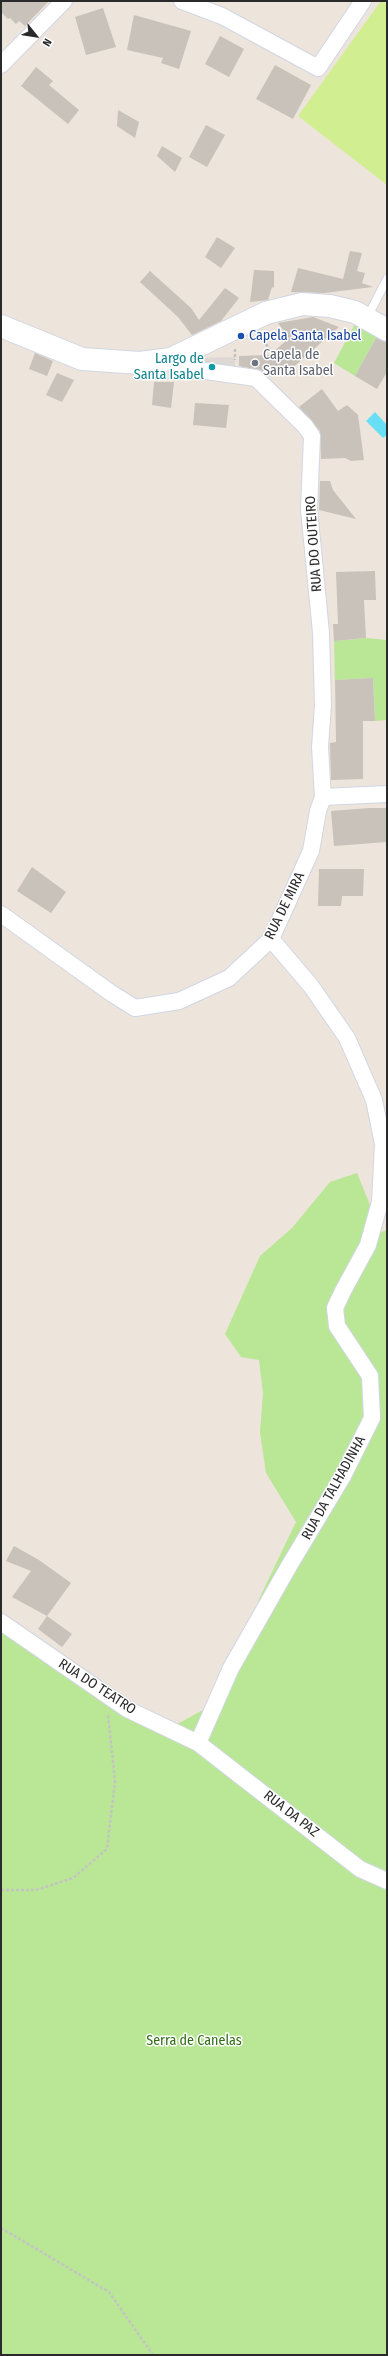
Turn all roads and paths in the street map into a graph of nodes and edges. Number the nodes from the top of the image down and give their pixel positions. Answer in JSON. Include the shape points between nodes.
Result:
{"nodes":[{"id":1,"x":64,"y":1,"type":"edge"},
{"id":2,"x":182,"y":1,"type":"edge"},
{"id":3,"x":363,"y":1,"type":"edge"},
{"id":4,"x":1,"y":66,"type":"edge"},
{"id":5,"x":387,"y":279,"type":"edge"},
{"id":6,"x":367,"y":318,"type":"junction"},
{"id":7,"x":241,"y":325,"type":"junction"},
{"id":8,"x":1,"y":326,"type":"edge"},
{"id":9,"x":387,"y":330,"type":"edge"},
{"id":10,"x":170,"y":359,"type":"junction"},
{"id":11,"x":235,"y":375,"type":"junction"},
{"id":12,"x":264,"y":384,"type":"junction"},
{"id":13,"x":387,"y":794,"type":"edge"},
{"id":14,"x":323,"y":797,"type":"junction"},
{"id":15,"x":1,"y":914,"type":"edge"},
{"id":16,"x":272,"y":939,"type":"junction"},
{"id":17,"x":382,"y":1213,"type":"edge"},
{"id":18,"x":1,"y":1622,"type":"edge"},
{"id":19,"x":106,"y":1695,"type":"junction"},
{"id":20,"x":198,"y":1743,"type":"junction"},
{"id":21,"x":387,"y":1882,"type":"edge"},
{"id":22,"x":1,"y":1890,"type":"edge"},
{"id":23,"x":1,"y":2228,"type":"edge"},
{"id":24,"x":153,"y":2355,"type":"edge"}],
"edges":[{"from":1,"to":4,"type":"street"},
{"from":2,"to":3,"type":"street","via":[[222,16],[318,68]]},
{"from":5,"to":6,"type":"lane"},
{"from":6,"to":7,"type":"main road","via":[[355,312],[330,306],[302,304],[266,313]]},
{"from":6,"to":9,"type":"main road"},
{"from":7,"to":10,"type":"main road"},
{"from":7,"to":11,"type":"path"},
{"from":7,"to":12,"type":"path","via":[[277,359]]},
{"from":8,"to":10,"type":"main road","via":[[82,359],[140,364]]},
{"from":10,"to":11,"type":"street","name":"RUA DO OUTEIRO","via":[[192,369]]},
{"from":11,"to":12,"type":"street","name":"RUA DO OUTEIRO","via":[[256,378]]},
{"from":12,"to":14,"type":"street","name":"RUA DO OUTEIRO","via":[[312,436],[309,509],[321,633],[323,705],[320,747]]},
{"from":13,"to":14,"type":"street"},
{"from":14,"to":16,"type":"street","name":"RUA DE MIRA","via":[[311,851]]},
{"from":15,"to":16,"type":"street","name":"RUA DE MIRA","via":[[135,1008],[179,1001],[228,978]]},
{"from":16,"to":17,"type":"street","name":"RUA DA TALHADINHA","via":[[311,986],[347,1038],[374,1100],[383,1144],[380,1202]]},
{"from":17,"to":20,"type":"street","name":"RUA DA TALHADINHA","via":[[335,1308],[337,1326],[370,1376],[372,1418],[343,1476],[231,1668]]},
{"from":18,"to":19,"type":"street","name":"RUA DO TEATRO"},
{"from":19,"to":20,"type":"street","name":"RUA DO TEATRO","via":[[127,1709]]},
{"from":19,"to":22,"type":"path","via":[[115,1781],[107,1849],[73,1878],[36,1890]]},
{"from":20,"to":21,"type":"street","name":"RUA DA PAZ","via":[[360,1869]]},
{"from":23,"to":24,"type":"path","via":[[109,2292]]}]}
